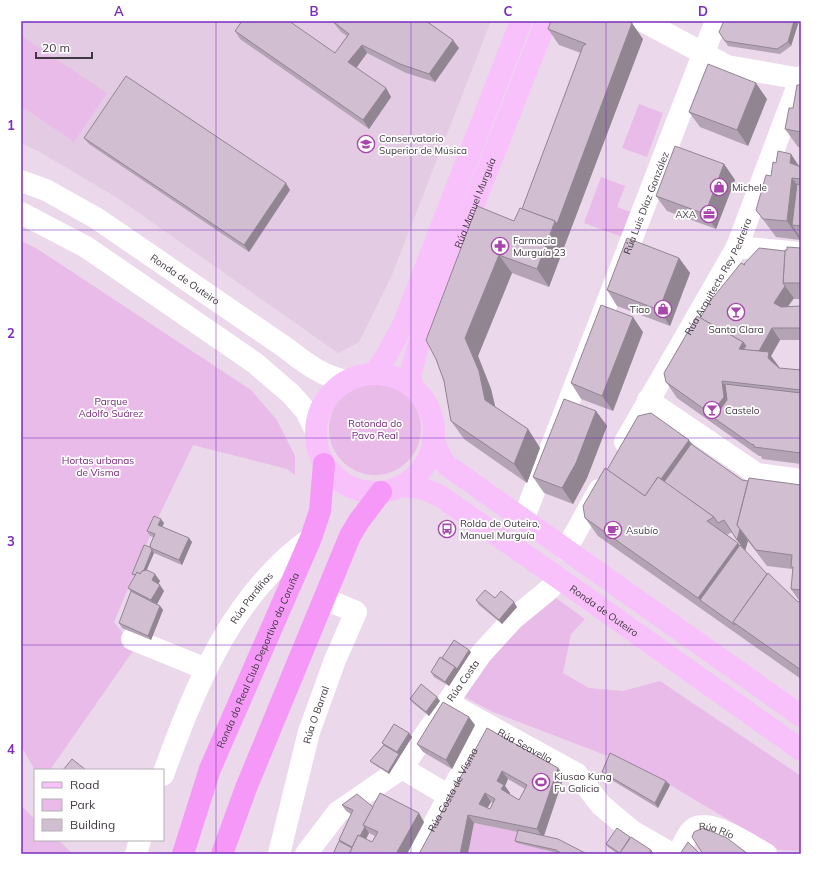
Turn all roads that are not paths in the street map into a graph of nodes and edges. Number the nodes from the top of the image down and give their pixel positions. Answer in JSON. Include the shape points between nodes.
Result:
{"nodes":[{"id":1,"x":521,"y":21,"type":"edge"},
{"id":2,"x":546,"y":21,"type":"edge"},
{"id":3,"x":643,"y":21,"type":"edge"},
{"id":4,"x":716,"y":21,"type":"edge"},
{"id":5,"x":703,"y":53,"type":"junction"},
{"id":6,"x":801,"y":78,"type":"edge"},
{"id":7,"x":21,"y":180,"type":"edge"},
{"id":8,"x":21,"y":214,"type":"edge"},
{"id":9,"x":737,"y":247,"type":"junction"},
{"id":10,"x":801,"y":253,"type":"edge"},
{"id":11,"x":374,"y":374,"type":"junction"},
{"id":12,"x":346,"y":381,"type":"junction"},
{"id":13,"x":412,"y":387,"type":"junction"},
{"id":14,"x":648,"y":400,"type":"junction"},
{"id":15,"x":315,"y":429,"type":"junction"},
{"id":16,"x":433,"y":439,"type":"junction"},
{"id":17,"x":324,"y":464,"type":"junction"},
{"id":18,"x":801,"y":480,"type":"edge"},
{"id":19,"x":391,"y":489,"type":"junction"},
{"id":20,"x":523,"y":520,"type":"junction"},
{"id":21,"x":312,"y":538,"type":"junction"},
{"id":22,"x":566,"y":550,"type":"junction"},
{"id":23,"x":560,"y":579,"type":"junction"},
{"id":24,"x":325,"y":599,"type":"junction"},
{"id":25,"x":132,"y":639,"type":"edge"},
{"id":26,"x":206,"y":669,"type":"junction"},
{"id":27,"x":448,"y":703,"type":"junction"},
{"id":28,"x":801,"y":716,"type":"edge"},
{"id":29,"x":487,"y":724,"type":"junction"},
{"id":30,"x":801,"y":750,"type":"edge"},
{"id":31,"x":402,"y":768,"type":"junction"},
{"id":32,"x":164,"y":772,"type":"edge"},
{"id":33,"x":449,"y":796,"type":"junction"},
{"id":34,"x":140,"y":841,"type":"edge"},
{"id":35,"x":136,"y":854,"type":"edge"},
{"id":36,"x":184,"y":854,"type":"edge"},
{"id":37,"x":222,"y":854,"type":"edge"},
{"id":38,"x":279,"y":854,"type":"edge"},
{"id":39,"x":306,"y":854,"type":"edge"},
{"id":40,"x":418,"y":854,"type":"edge"},
{"id":41,"x":672,"y":854,"type":"edge"},
{"id":42,"x":678,"y":854,"type":"edge"},
{"id":43,"x":766,"y":854,"type":"edge"}],
"edges":[{"from":1,"to":11,"type":"main road","via":[[404,323]]},
{"from":2,"to":13,"type":"main road","name":"Rúa Manuel Murguía","via":[[417,349],[411,372]]},
{"from":3,"to":5,"type":"street"},
{"from":4,"to":5,"type":"street","name":"Rúa Luis Díaz González"},
{"from":5,"to":6,"type":"street","via":[[727,66]]},
{"from":5,"to":20,"type":"street","name":"Rúa Luis Díaz González"},
{"from":6,"to":9,"type":"street","name":"Rúa Arquitecto Rey Pedreira"},
{"from":7,"to":12,"type":"street","name":"Ronda de Outeiro","via":[[46,190],[96,218],[308,365]]},
{"from":8,"to":15,"type":"street","name":"Ronda de Outeiro","via":[[86,247],[255,363],[291,394],[306,411]]},
{"from":9,"to":10,"type":"street"},
{"from":9,"to":14,"type":"street","name":"Rúa Arquitecto Rey Pedreira"},
{"from":11,"to":12,"type":"main road","name":"Ronda de Outeiro","via":[[364,374]]},
{"from":11,"to":13,"type":"main road","name":"Ronda de Outeiro","via":[[394,377]]},
{"from":12,"to":15,"type":"main road","name":"Ronda de Outeiro","via":[[324,401]]},
{"from":13,"to":16,"type":"main road","name":"Ronda de Outeiro","via":[[429,410]]},
{"from":14,"to":18,"type":"street","via":[[757,474]]},
{"from":14,"to":22,"type":"street","name":"Rúa Arquitecto Rey Pedreira"},
{"from":15,"to":17,"type":"main road","name":"Ronda de Outeiro","via":[[319,453]]},
{"from":16,"to":19,"type":"main road","name":"Ronda de Outeiro","via":[[426,462],[411,480]]},
{"from":16,"to":20,"type":"main road","name":"Ronda de Outeiro","via":[[448,466]]},
{"from":17,"to":19,"type":"main road","name":"Ronda de Outeiro","via":[[343,483],[368,492]]},
{"from":17,"to":21,"type":"highway","name":"Ronda do Real Club Deportivo da Coruña","via":[[320,511]]},
{"from":19,"to":23,"type":"main road","name":"Ronda de Outeiro","via":[[422,488],[432,492]]},
{"from":19,"to":24,"type":"highway","via":[[359,521],[350,536]]},
{"from":20,"to":22,"type":"main road","name":"Ronda de Outeiro"},
{"from":21,"to":26,"type":"street","name":"Rúa Pardiñas","via":[[284,560],[246,603],[229,627]]},
{"from":21,"to":36,"type":"highway","name":"Ronda do Real Club Deportivo da Coruña","via":[[210,769]]},
{"from":22,"to":28,"type":"main road","name":"Ronda de Outeiro"},
{"from":23,"to":27,"type":"street","name":"Rúa Costa","via":[[513,619],[481,654]]},
{"from":23,"to":30,"type":"main road","name":"Ronda de Outeiro"},
{"from":24,"to":37,"type":"highway","via":[[246,788]]},
{"from":24,"to":38,"type":"street","name":"Rúa O Barral","via":[[356,612],[335,660],[309,732]]},
{"from":25,"to":26,"type":"street"},
{"from":26,"to":32,"type":"street","name":"Rúa Pardiñas"},
{"from":27,"to":29,"type":"street","name":"Rúa Seavella"},
{"from":27,"to":31,"type":"street","name":"Rúa Costa"},
{"from":29,"to":33,"type":"street","name":"Rúa Costa de Visma"},
{"from":29,"to":41,"type":"street","name":"Rúa Seavella","via":[[578,774],[606,809],[632,831]]},
{"from":31,"to":33,"type":"street"},
{"from":31,"to":39,"type":"street","name":"Rúa Costa","via":[[338,812]]},
{"from":33,"to":40,"type":"street","name":"Rúa Costa de Visma"},
{"from":34,"to":35,"type":"street"},
{"from":42,"to":43,"type":"street","name":"Rúa Río","via":[[692,830],[705,825],[735,836]]}]}
